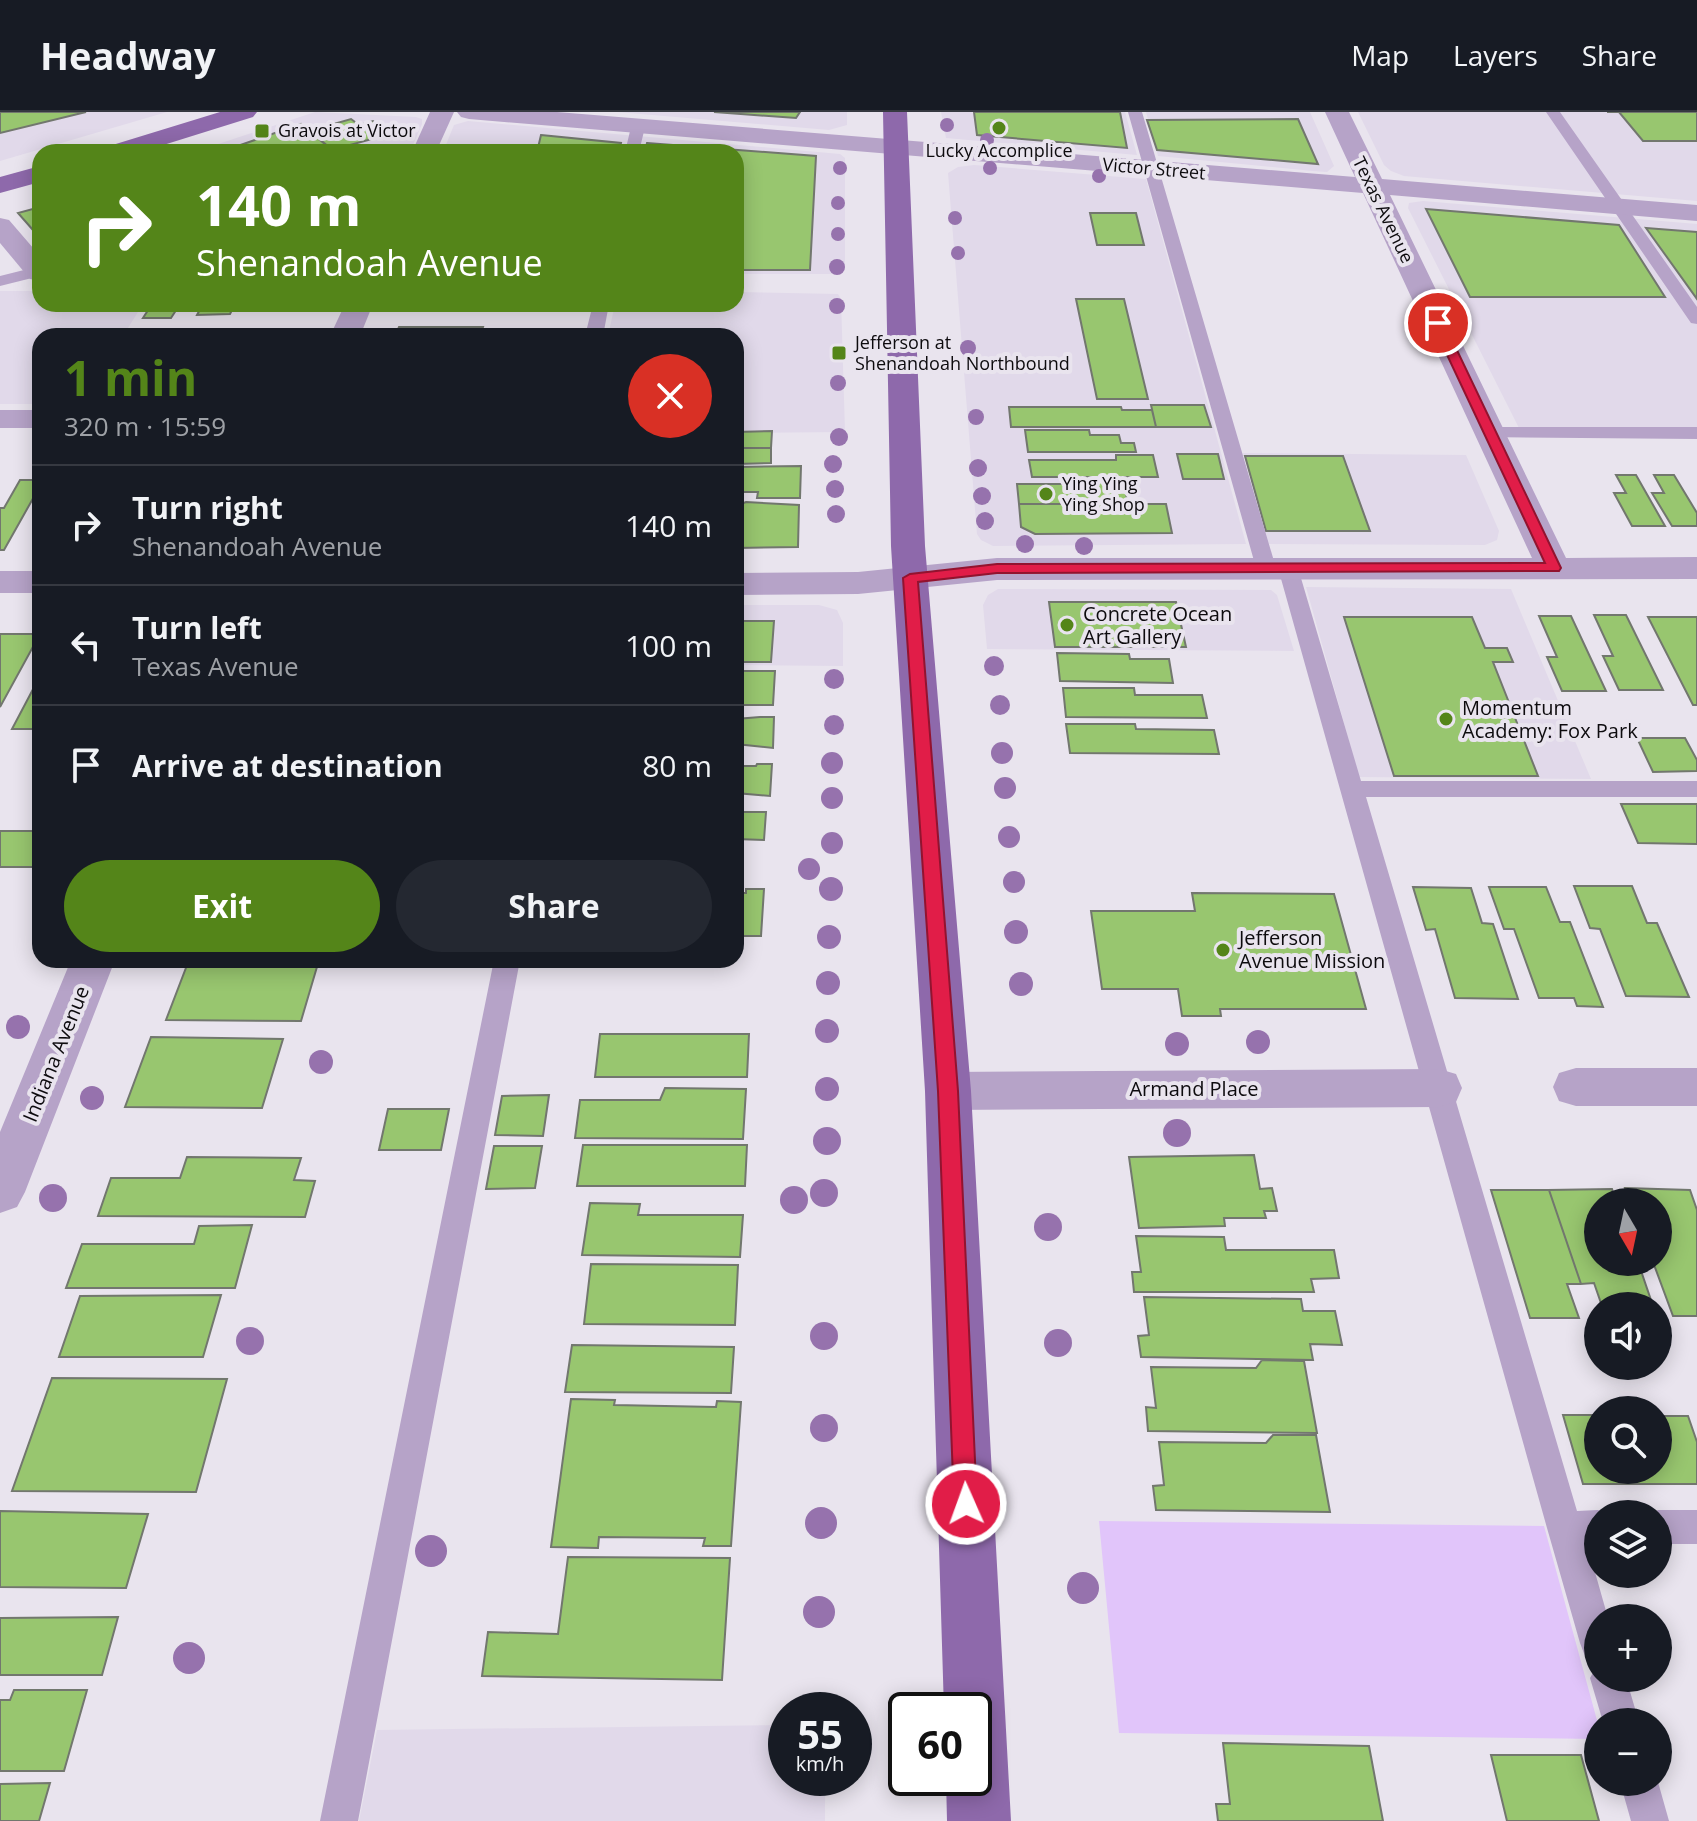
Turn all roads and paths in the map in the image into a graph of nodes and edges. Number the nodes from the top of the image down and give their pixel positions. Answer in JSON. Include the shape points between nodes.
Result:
{"nodes":[{"id":1,"x":245,"y":112,"type":"edge"},
{"id":2,"x":442,"y":112,"type":"edge"},
{"id":3,"x":469,"y":112,"type":"edge"},
{"id":4,"x":1135,"y":112,"type":"edge"},
{"id":5,"x":1337,"y":112,"type":"edge"},
{"id":6,"x":1553,"y":112,"type":"edge"},
{"id":7,"x":638,"y":127,"type":"junction"},
{"id":8,"x":895,"y":130,"type":"edge"},
{"id":9,"x":141,"y":144,"type":"edge"},
{"id":10,"x":428,"y":144,"type":"edge"},
{"id":11,"x":634,"y":144,"type":"edge"},
{"id":12,"x":1152,"y":169,"type":"junction"},
{"id":13,"x":32,"y":176,"type":"edge"},
{"id":14,"x":0,"y":185,"type":"edge"},
{"id":15,"x":1372,"y":187,"type":"junction"},
{"id":16,"x":1619,"y":206,"type":"junction"},
{"id":17,"x":1697,"y":213,"type":"edge"},
{"id":18,"x":0,"y":226,"type":"edge"},
{"id":19,"x":32,"y":264,"type":"edge"},
{"id":20,"x":32,"y":274,"type":"edge"},
{"id":21,"x":0,"y":281,"type":"edge"},
{"id":22,"x":1697,"y":319,"type":"edge"},
{"id":23,"x":0,"y":419,"type":"edge"},
{"id":24,"x":32,"y":419,"type":"edge"},
{"id":25,"x":1490,"y":433,"type":"junction"},
{"id":26,"x":1697,"y":433,"type":"edge"},
{"id":27,"x":1277,"y":568,"type":"junction"},
{"id":28,"x":1554,"y":568,"type":"junction"},
{"id":29,"x":1697,"y":568,"type":"edge"},
{"id":30,"x":910,"y":578,"type":"junction"},
{"id":31,"x":0,"y":582,"type":"edge"},
{"id":32,"x":32,"y":582,"type":"edge"},
{"id":33,"x":744,"y":584,"type":"edge"},
{"id":34,"x":1352,"y":789,"type":"junction"},
{"id":35,"x":1697,"y":789,"type":"edge"},
{"id":36,"x":90,"y":968,"type":"edge"},
{"id":37,"x":505,"y":968,"type":"edge"},
{"id":38,"x":1576,"y":1087,"type":"dead end"},
{"id":39,"x":1697,"y":1087,"type":"edge"},
{"id":40,"x":1439,"y":1088,"type":"junction"},
{"id":41,"x":948,"y":1091,"type":"junction"},
{"id":42,"x":0,"y":1192,"type":"edge"},
{"id":43,"x":1584,"y":1527,"type":"edge"},
{"id":44,"x":1672,"y":1527,"type":"edge"},
{"id":45,"x":1697,"y":1527,"type":"edge"},
{"id":46,"x":1564,"y":1528,"type":"junction"},
{"id":47,"x":1586,"y":1604,"type":"edge"},
{"id":48,"x":1643,"y":1796,"type":"edge"},
{"id":49,"x":339,"y":1821,"type":"edge"},
{"id":50,"x":979,"y":1821,"type":"edge"},
{"id":51,"x":1650,"y":1821,"type":"edge"}],
"edges":[{"from":1,"to":9,"type":"main road"},
{"from":2,"to":10,"type":"street"},
{"from":3,"to":7,"type":"street","name":"Victor Street"},
{"from":4,"to":12,"type":"lane"},
{"from":5,"to":15,"type":"street","name":"Texas Avenue"},
{"from":6,"to":16,"type":"lane"},
{"from":7,"to":8,"type":"street","name":"Victor Street"},
{"from":7,"to":11,"type":"lane"},
{"from":8,"to":12,"type":"street","name":"Victor Street"},
{"from":8,"to":30,"type":"main road"},
{"from":12,"to":15,"type":"street","name":"Victor Street"},
{"from":12,"to":27,"type":"lane"},
{"from":13,"to":14,"type":"main road"},
{"from":15,"to":16,"type":"street","name":"Victor Street"},
{"from":15,"to":25,"type":"street","name":"Texas Avenue"},
{"from":16,"to":17,"type":"street","name":"Victor Street"},
{"from":16,"to":22,"type":"lane"},
{"from":18,"to":19,"type":"street"},
{"from":20,"to":21,"type":"lane"},
{"from":23,"to":24,"type":"street"},
{"from":25,"to":26,"type":"lane"},
{"from":25,"to":28,"type":"street","name":"Texas Avenue"},
{"from":27,"to":28,"type":"street"},
{"from":27,"to":30,"type":"street","via":[[997,569]]},
{"from":27,"to":34,"type":"lane"},
{"from":28,"to":29,"type":"street"},
{"from":30,"to":33,"type":"street"},
{"from":30,"to":41,"type":"main road"},
{"from":31,"to":32,"type":"street"},
{"from":34,"to":35,"type":"lane"},
{"from":34,"to":40,"type":"lane"},
{"from":36,"to":42,"type":"street","name":"Indiana Avenue"},
{"from":37,"to":49,"type":"lane"},
{"from":38,"to":39,"type":"street"},
{"from":40,"to":41,"type":"street","name":"Armand Place"},
{"from":40,"to":46,"type":"lane"},
{"from":41,"to":50,"type":"main road"},
{"from":43,"to":46,"type":"lane"},
{"from":44,"to":45,"type":"lane"},
{"from":46,"to":47,"type":"lane"},
{"from":48,"to":51,"type":"lane"}]}
